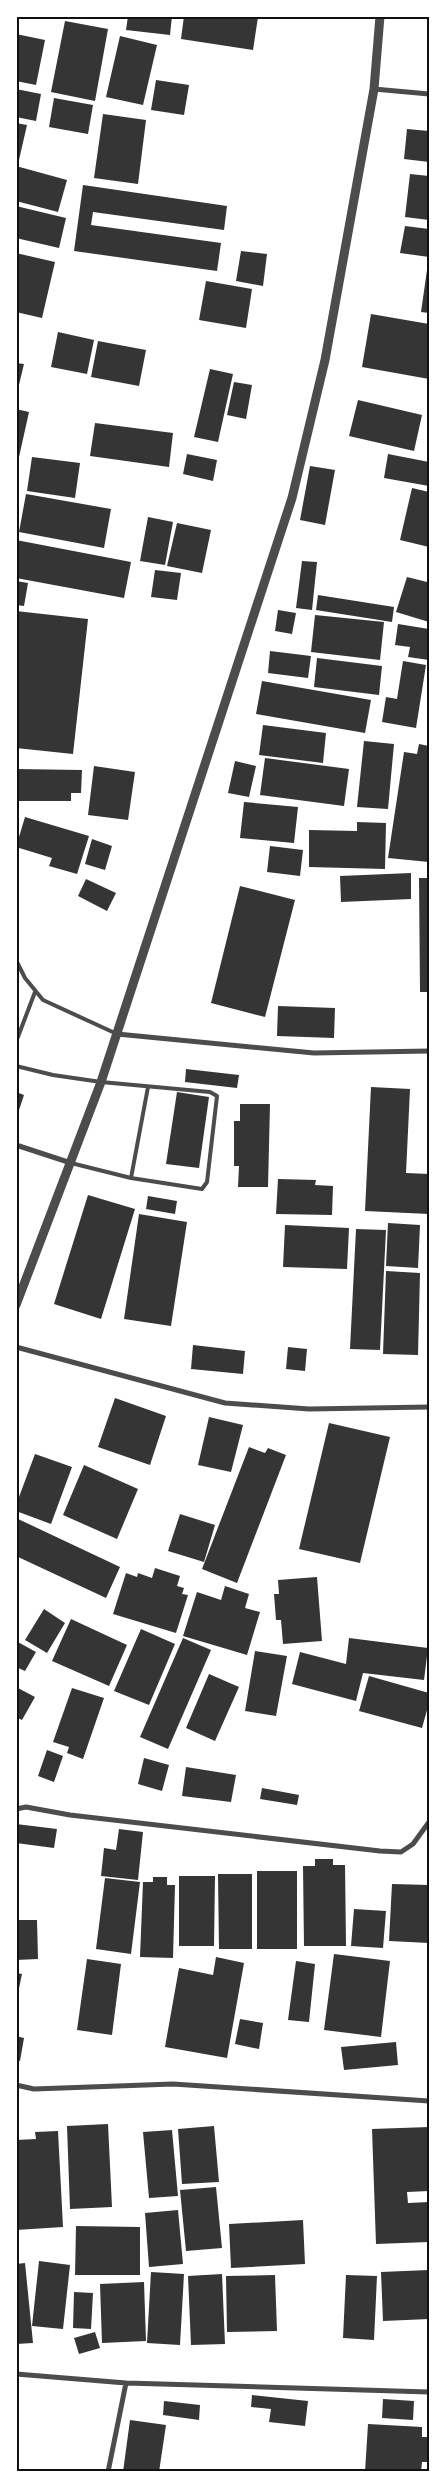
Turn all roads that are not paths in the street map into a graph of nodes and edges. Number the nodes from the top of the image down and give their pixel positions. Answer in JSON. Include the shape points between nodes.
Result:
{"nodes":[{"id":1,"x":380,"y":16,"type":"edge"},
{"id":2,"x":374,"y":89,"type":"junction"},
{"id":3,"x":429,"y":94,"type":"edge"},
{"id":4,"x":16,"y":960,"type":"edge"},
{"id":5,"x":35,"y":992,"type":"junction"},
{"id":6,"x":116,"y":1034,"type":"junction"},
{"id":7,"x":16,"y":1042,"type":"edge"},
{"id":8,"x":429,"y":1051,"type":"edge"},
{"id":9,"x":16,"y":1066,"type":"edge"},
{"id":10,"x":100,"y":1082,"type":"junction"},
{"id":11,"x":148,"y":1087,"type":"junction"},
{"id":12,"x":16,"y":1145,"type":"edge"},
{"id":13,"x":71,"y":1163,"type":"junction"},
{"id":14,"x":131,"y":1178,"type":"junction"},
{"id":15,"x":16,"y":1306,"type":"edge"},
{"id":16,"x":16,"y":1347,"type":"edge"},
{"id":17,"x":429,"y":1407,"type":"edge"},
{"id":18,"x":16,"y":1809,"type":"edge"},
{"id":19,"x":429,"y":1822,"type":"edge"},
{"id":20,"x":16,"y":2085,"type":"edge"},
{"id":21,"x":429,"y":2100,"type":"edge"},
{"id":22,"x":16,"y":2374,"type":"edge"},
{"id":23,"x":126,"y":2383,"type":"junction"},
{"id":24,"x":429,"y":2392,"type":"edge"},
{"id":25,"x":108,"y":2472,"type":"edge"}],
"edges":[{"from":1,"to":2,"type":"street"},
{"from":2,"to":3,"type":"street"},
{"from":2,"to":6,"type":"street","via":[[325,360],[292,498]]},
{"from":4,"to":5,"type":"lane"},
{"from":5,"to":6,"type":"lane","via":[[52,1005]]},
{"from":5,"to":7,"type":"lane"},
{"from":6,"to":8,"type":"street","via":[[314,1053]]},
{"from":6,"to":10,"type":"street"},
{"from":9,"to":10,"type":"lane"},
{"from":10,"to":11,"type":"lane"},
{"from":10,"to":13,"type":"street"},
{"from":11,"to":14,"type":"lane"},
{"from":11,"to":14,"type":"lane","via":[[210,1092],[217,1096],[207,1182],[202,1189],[193,1189]]},
{"from":12,"to":13,"type":"street"},
{"from":13,"to":14,"type":"lane"},
{"from":13,"to":15,"type":"street"},
{"from":16,"to":17,"type":"street","via":[[225,1403],[309,1410]]},
{"from":18,"to":19,"type":"street","via":[[26,1807],[380,1852],[401,1852],[413,1844]]},
{"from":20,"to":21,"type":"street","via":[[34,2089],[172,2084]]},
{"from":22,"to":23,"type":"street"},
{"from":23,"to":24,"type":"street"},
{"from":23,"to":25,"type":"street"}]}
